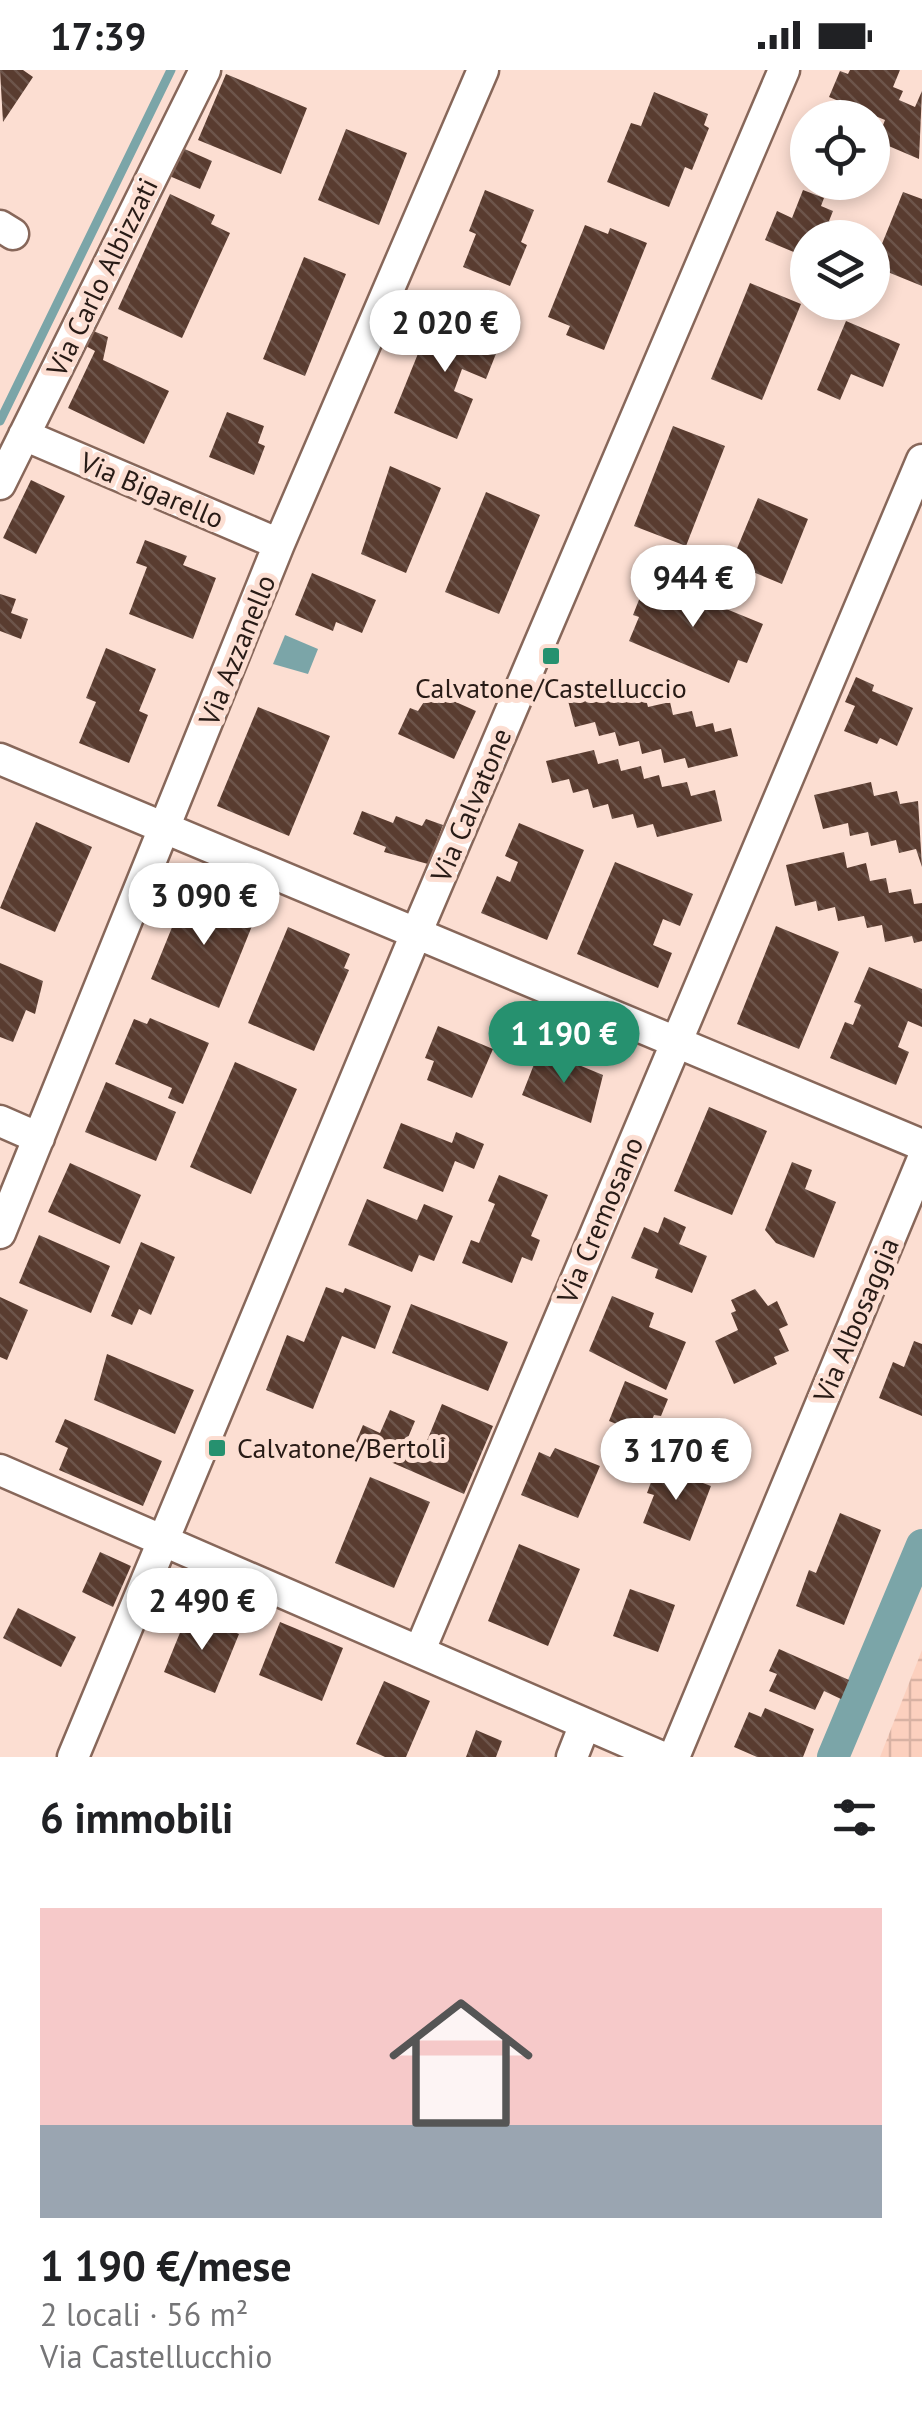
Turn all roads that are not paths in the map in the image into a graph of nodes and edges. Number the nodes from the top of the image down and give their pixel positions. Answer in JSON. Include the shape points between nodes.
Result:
{"nodes":[{"id":1,"x":205,"y":70,"type":"edge"},
{"id":2,"x":483,"y":70,"type":"edge"},
{"id":3,"x":784,"y":70,"type":"edge"},
{"id":4,"x":24,"y":435,"type":"junction"},
{"id":5,"x":922,"y":460,"type":"edge"},
{"id":6,"x":0,"y":484,"type":"edge"},
{"id":7,"x":279,"y":544,"type":"junction"},
{"id":8,"x":0,"y":759,"type":"edge"},
{"id":9,"x":167,"y":828,"type":"junction"},
{"id":10,"x":415,"y":936,"type":"junction"},
{"id":11,"x":674,"y":1043,"type":"junction"},
{"id":12,"x":0,"y":1121,"type":"edge"},
{"id":13,"x":40,"y":1138,"type":"junction"},
{"id":14,"x":922,"y":1145,"type":"edge"},
{"id":15,"x":922,"y":1161,"type":"edge"},
{"id":16,"x":0,"y":1233,"type":"edge"},
{"id":17,"x":0,"y":1470,"type":"edge"},
{"id":18,"x":163,"y":1542,"type":"junction"},
{"id":19,"x":420,"y":1650,"type":"junction"},
{"id":20,"x":586,"y":1724,"type":"junction"},
{"id":21,"x":74,"y":1757,"type":"edge"},
{"id":22,"x":572,"y":1757,"type":"edge"},
{"id":23,"x":662,"y":1757,"type":"edge"},
{"id":24,"x":674,"y":1757,"type":"edge"}],
"edges":[{"from":1,"to":4,"type":"street","name":"Via Carlo Albizzati"},
{"from":2,"to":7,"type":"street","name":"Via Azzanello"},
{"from":3,"to":10,"type":"street","name":"Via Calvatone"},
{"from":4,"to":6,"type":"street","name":"Via Carlo Albizzati"},
{"from":4,"to":7,"type":"street","name":"Via Bigarello"},
{"from":5,"to":11,"type":"street","name":"Via Cremosano"},
{"from":7,"to":9,"type":"street","name":"Via Azzanello"},
{"from":8,"to":9,"type":"street"},
{"from":9,"to":10,"type":"street"},
{"from":9,"to":13,"type":"street","name":"Via Azzanello"},
{"from":10,"to":11,"type":"street"},
{"from":10,"to":18,"type":"street","name":"Via Calvatone"},
{"from":11,"to":14,"type":"street"},
{"from":11,"to":19,"type":"street","name":"Via Cremosano"},
{"from":12,"to":13,"type":"street"},
{"from":13,"to":16,"type":"street","name":"Via Azzanello"},
{"from":15,"to":24,"type":"street","name":"Via Albosaggia"},
{"from":17,"to":18,"type":"street"},
{"from":18,"to":19,"type":"street"},
{"from":18,"to":21,"type":"street","name":"Via Calvatone"},
{"from":19,"to":20,"type":"street"},
{"from":20,"to":22,"type":"street"},
{"from":20,"to":23,"type":"street"}]}
